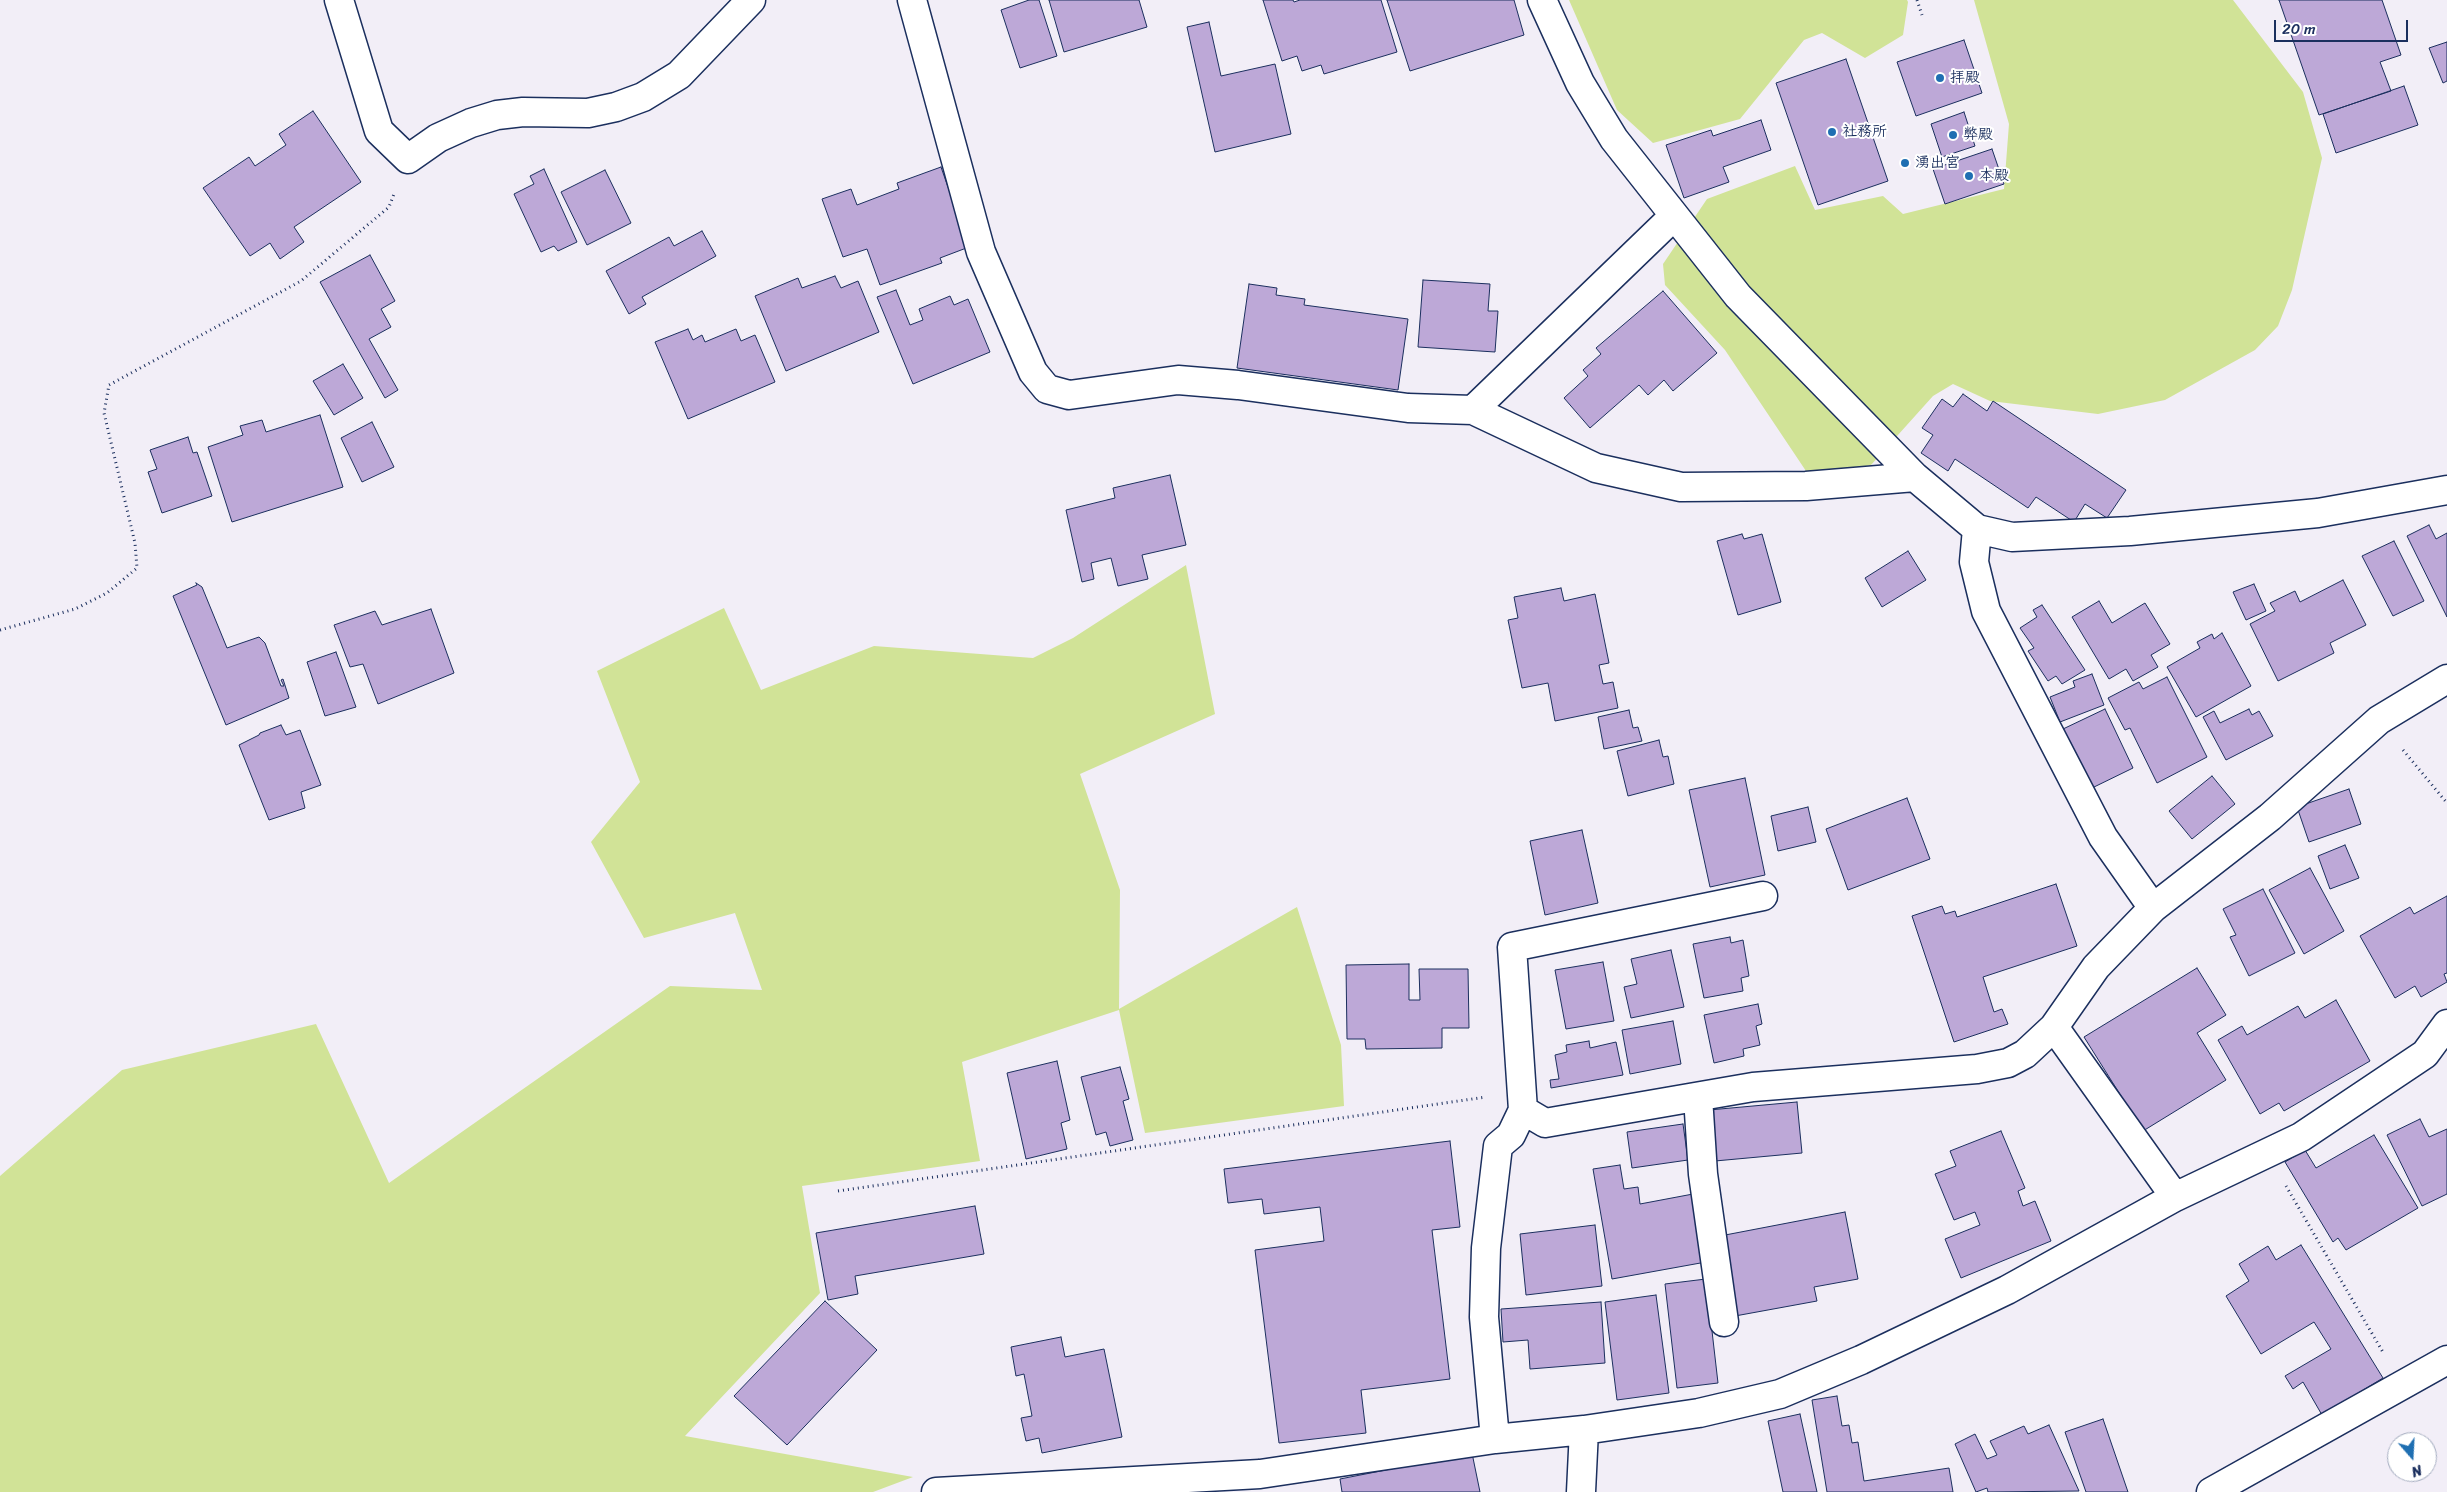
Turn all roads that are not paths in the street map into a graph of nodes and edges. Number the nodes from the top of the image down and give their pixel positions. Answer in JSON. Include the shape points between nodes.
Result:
{"nodes":[{"id":1,"x":339,"y":0,"type":"edge"},
{"id":2,"x":751,"y":0,"type":"edge"},
{"id":3,"x":912,"y":0,"type":"edge"},
{"id":4,"x":1542,"y":0,"type":"edge"},
{"id":5,"x":1674,"y":216,"type":"junction"},
{"id":6,"x":1473,"y":410,"type":"junction"},
{"id":7,"x":1916,"y":477,"type":"junction"},
{"id":8,"x":2447,"y":490,"type":"edge"},
{"id":9,"x":1977,"y":529,"type":"junction"},
{"id":10,"x":2447,"y":679,"type":"edge"},
{"id":11,"x":1763,"y":896,"type":"dead end"},
{"id":12,"x":2153,"y":908,"type":"junction"},
{"id":13,"x":2447,"y":1024,"type":"edge"},
{"id":14,"x":2054,"y":1027,"type":"junction"},
{"id":15,"x":1698,"y":1097,"type":"junction"},
{"id":16,"x":1522,"y":1101,"type":"junction"},
{"id":17,"x":2175,"y":1197,"type":"junction"},
{"id":18,"x":1724,"y":1322,"type":"dead end"},
{"id":19,"x":2447,"y":1360,"type":"edge"},
{"id":20,"x":1584,"y":1430,"type":"junction"},
{"id":21,"x":1495,"y":1438,"type":"junction"},
{"id":22,"x":936,"y":1492,"type":"edge"},
{"id":23,"x":1581,"y":1492,"type":"edge"},
{"id":24,"x":2211,"y":1492,"type":"edge"}],
"edges":[{"from":1,"to":2,"type":"street","via":[[380,131],[408,159],[438,138],[471,122],[497,115],[588,113],[643,97],[679,75]]},
{"from":3,"to":6,"type":"street","via":[[981,252],[1033,372],[1047,389],[1069,395],[1178,380],[1408,408]]},
{"from":4,"to":5,"type":"street","via":[[1580,83],[1614,139]]},
{"from":5,"to":6,"type":"street"},
{"from":5,"to":7,"type":"street","via":[[1738,296]]},
{"from":6,"to":7,"type":"street","via":[[1596,468],[1681,487],[1806,486]]},
{"from":7,"to":9,"type":"street"},
{"from":8,"to":9,"type":"street","via":[[2318,513],[2130,531],[2012,537]]},
{"from":9,"to":12,"type":"street","via":[[1974,562],[1986,612],[2103,837]]},
{"from":10,"to":12,"type":"street","via":[[2379,720],[2270,817]]},
{"from":11,"to":16,"type":"street","via":[[1512,947]]},
{"from":12,"to":14,"type":"street","via":[[2096,967]]},
{"from":13,"to":17,"type":"street","via":[[2424,1054],[2301,1137]]},
{"from":14,"to":15,"type":"street","via":[[2025,1054],[2008,1063],[1977,1069],[1753,1087]]},
{"from":14,"to":17,"type":"street"},
{"from":15,"to":16,"type":"street","via":[[1544,1123]]},
{"from":15,"to":18,"type":"street","via":[[1703,1174]]},
{"from":16,"to":21,"type":"street","via":[[1511,1135],[1498,1146],[1486,1248],[1484,1317]]},
{"from":17,"to":20,"type":"street","via":[[2007,1290],[1780,1394],[1699,1413]]},
{"from":19,"to":24,"type":"street"},
{"from":20,"to":21,"type":"street"},
{"from":20,"to":23,"type":"street"},
{"from":21,"to":22,"type":"street","via":[[1260,1474]]}]}
